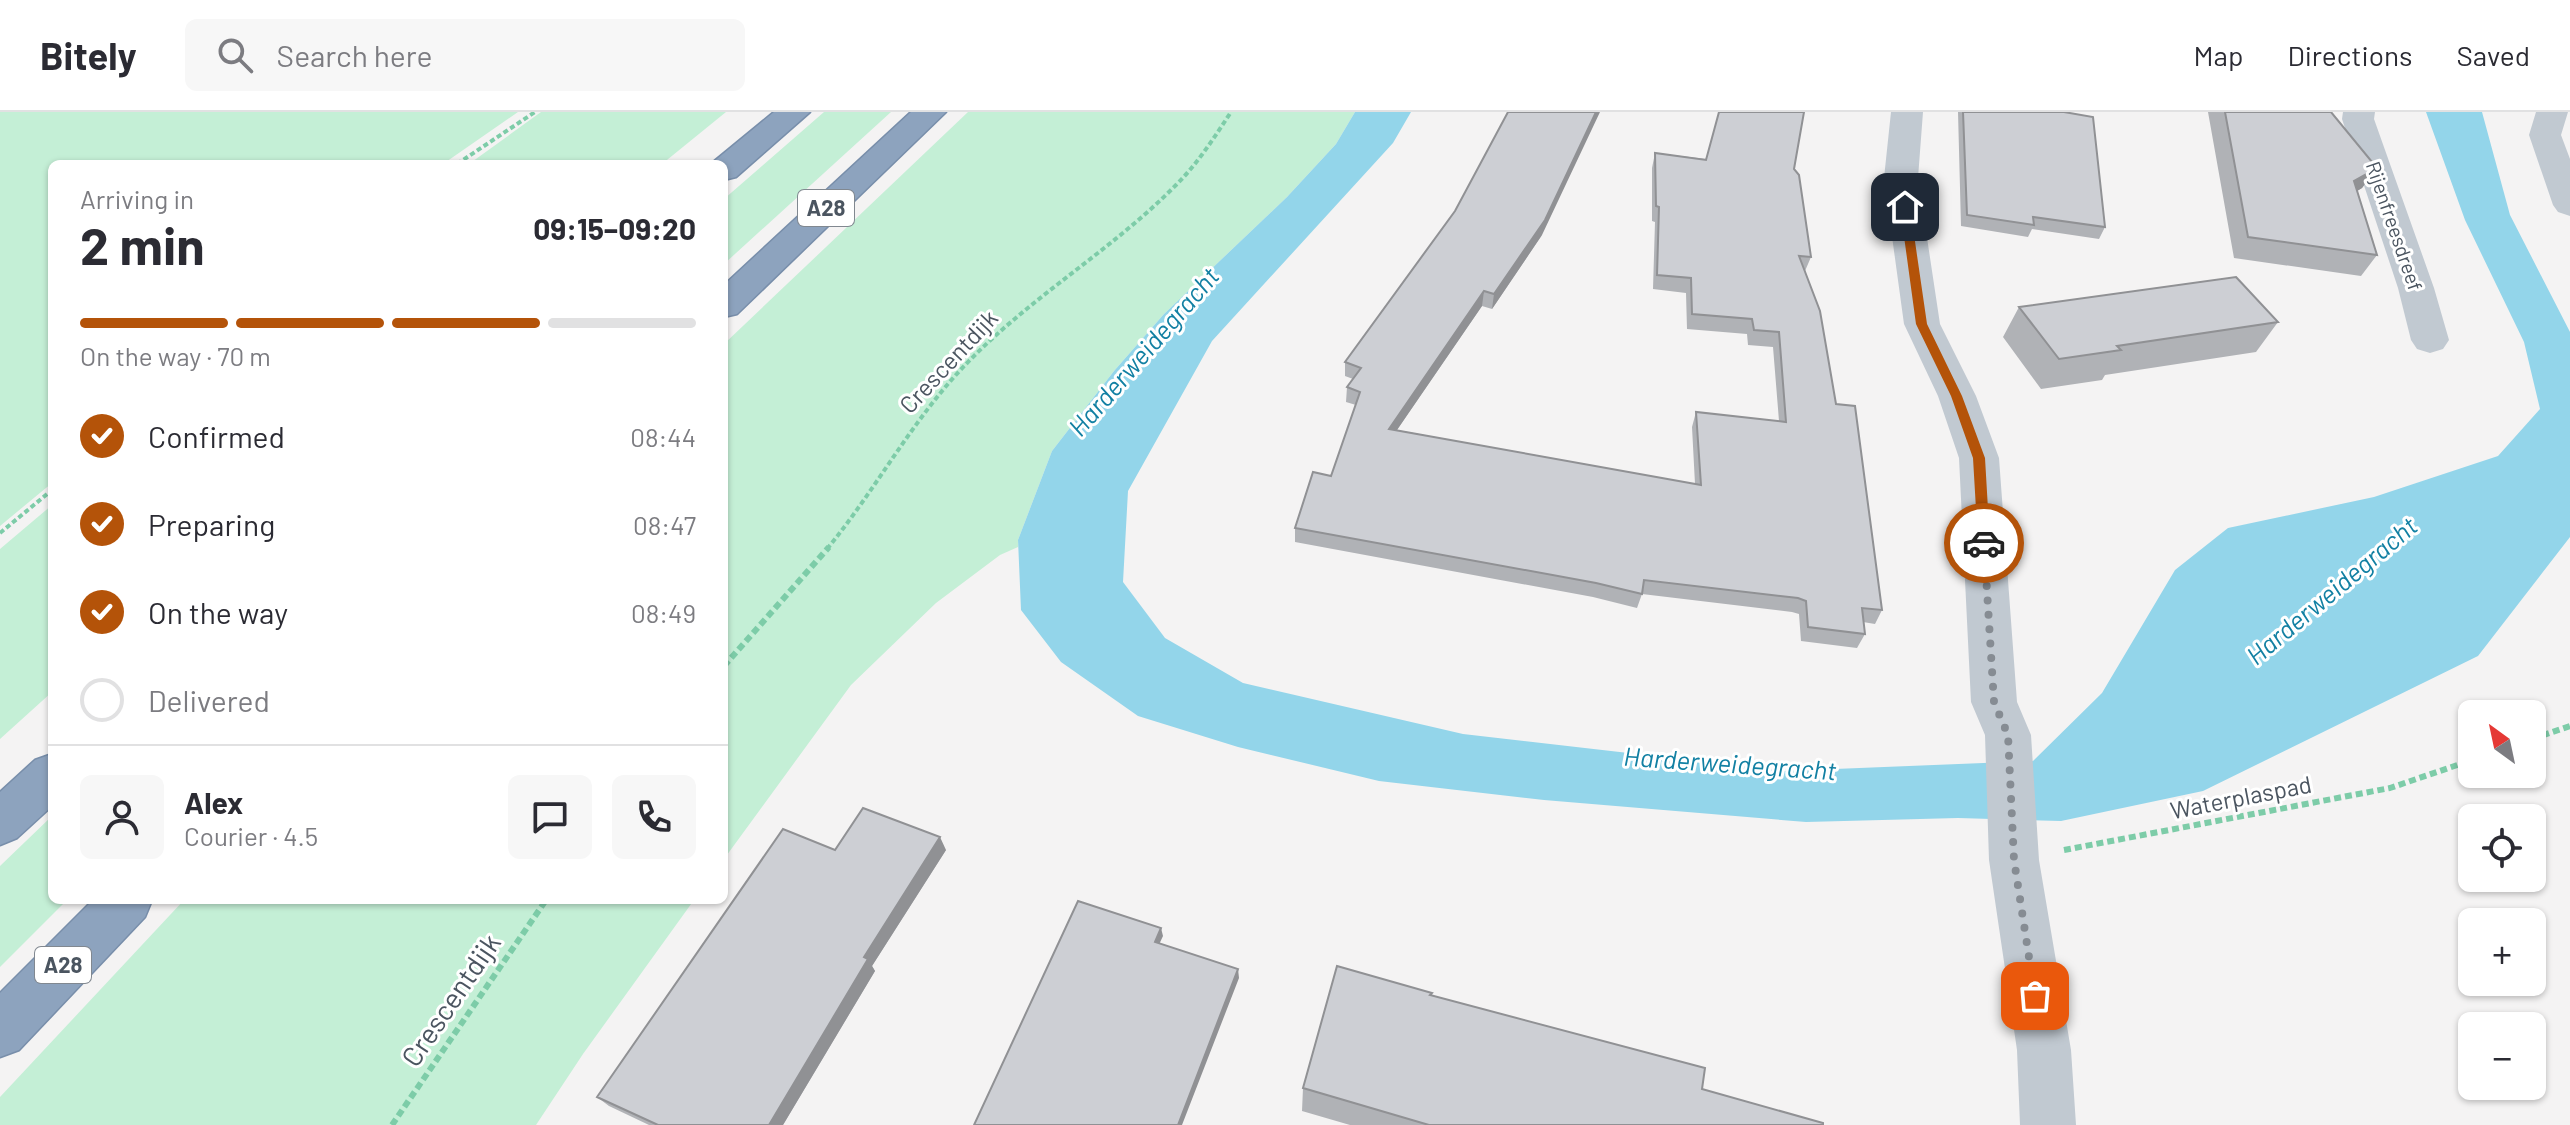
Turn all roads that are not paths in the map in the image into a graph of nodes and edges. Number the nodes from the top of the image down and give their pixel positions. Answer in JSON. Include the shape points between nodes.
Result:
{"nodes":[{"id":1,"x":794,"y":112,"type":"edge"},
{"id":2,"x":930,"y":112,"type":"edge"},
{"id":3,"x":1907,"y":112,"type":"edge"},
{"id":4,"x":2359,"y":112,"type":"edge"},
{"id":5,"x":2552,"y":112,"type":"edge"},
{"id":6,"x":728,"y":167,"type":"edge"},
{"id":7,"x":2570,"y":205,"type":"edge"},
{"id":8,"x":728,"y":301,"type":"edge"},
{"id":9,"x":2430,"y":340,"type":"dead end"},
{"id":10,"x":48,"y":779,"type":"edge"},
{"id":11,"x":0,"y":823,"type":"edge"},
{"id":12,"x":123,"y":904,"type":"edge"},
{"id":13,"x":0,"y":1031,"type":"edge"},
{"id":14,"x":2048,"y":1125,"type":"edge"}],
"edges":[{"from":1,"to":6,"type":"highway"},
{"from":2,"to":8,"type":"highway","number":"A28"},
{"from":3,"to":14,"type":"street","via":[[1901,178],[1922,324],[1957,396],[1979,458],[1994,702],[2008,735],[2014,860],[2044,1050]]},
{"from":4,"to":9,"type":"street","name":"Rijenfreesdreef"},
{"from":5,"to":7,"type":"street","via":[[2545,135]]},
{"from":10,"to":11,"type":"highway"},
{"from":12,"to":13,"type":"highway","number":"A28"}]}
